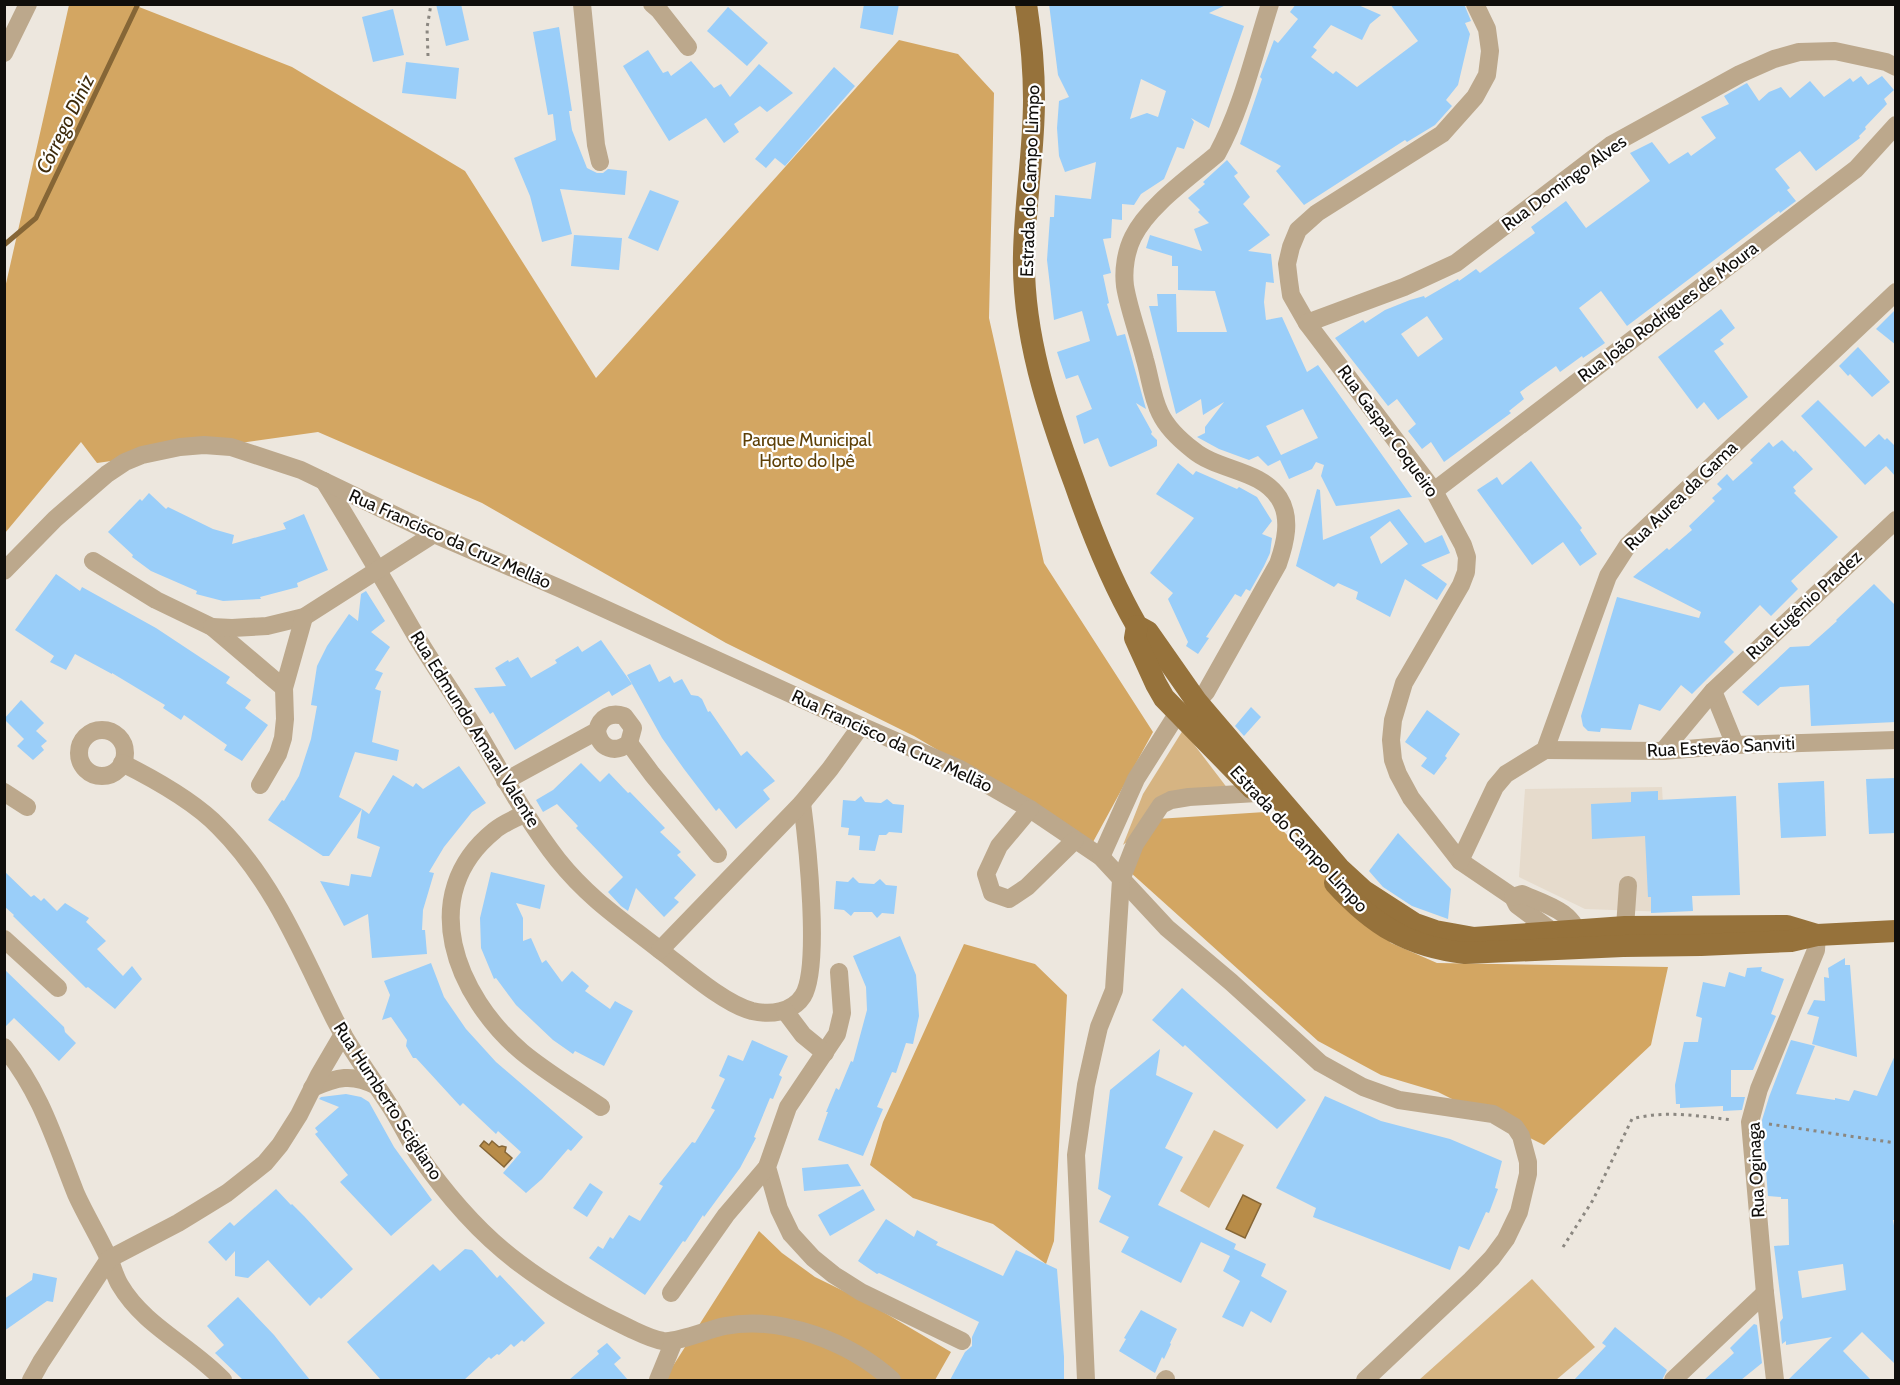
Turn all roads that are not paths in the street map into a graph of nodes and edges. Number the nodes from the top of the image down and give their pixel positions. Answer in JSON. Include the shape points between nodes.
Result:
{"nodes":[{"id":1,"x":28,"y":4,"type":"edge"},
{"id":2,"x":1026,"y":4,"type":"edge"},
{"id":3,"x":1270,"y":4,"type":"edge"},
{"id":4,"x":1475,"y":4,"type":"edge"},
{"id":5,"x":585,"y":5,"type":"edge"},
{"id":6,"x":661,"y":6,"type":"edge"},
{"id":7,"x":687,"y":47,"type":"dead end"},
{"id":8,"x":4,"y":53,"type":"edge"},
{"id":9,"x":1894,"y":66,"type":"edge"},
{"id":10,"x":1896,"y":125,"type":"edge"},
{"id":11,"x":600,"y":162,"type":"dead end"},
{"id":12,"x":1896,"y":292,"type":"edge"},
{"id":13,"x":1307,"y":322,"type":"junction"},
{"id":14,"x":324,"y":481,"type":"junction"},
{"id":15,"x":1434,"y":491,"type":"junction"},
{"id":16,"x":1896,"y":520,"type":"edge"},
{"id":17,"x":434,"y":534,"type":"junction"},
{"id":18,"x":93,"y":561,"type":"dead end"},
{"id":19,"x":378,"y":568,"type":"junction"},
{"id":20,"x":4,"y":571,"type":"edge"},
{"id":21,"x":304,"y":617,"type":"junction"},
{"id":22,"x":213,"y":627,"type":"junction"},
{"id":23,"x":284,"y":688,"type":"junction"},
{"id":24,"x":1713,"y":691,"type":"junction"},
{"id":25,"x":1188,"y":706,"type":"junction"},
{"id":26,"x":861,"y":726,"type":"junction"},
{"id":27,"x":597,"y":731,"type":"junction"},
{"id":28,"x":1896,"y":740,"type":"edge"},
{"id":29,"x":629,"y":742,"type":"junction"},
{"id":30,"x":1735,"y":746,"type":"junction"},
{"id":31,"x":1545,"y":750,"type":"junction"},
{"id":32,"x":1663,"y":751,"type":"junction"},
{"id":33,"x":122,"y":762,"type":"dead end"},
{"id":34,"x":505,"y":781,"type":"junction"},
{"id":35,"x":260,"y":785,"type":"dead end"},
{"id":36,"x":4,"y":792,"type":"edge"},
{"id":37,"x":1257,"y":793,"type":"junction"},
{"id":38,"x":802,"y":803,"type":"junction"},
{"id":39,"x":27,"y":807,"type":"dead end"},
{"id":40,"x":1030,"y":809,"type":"junction"},
{"id":41,"x":526,"y":813,"type":"junction"},
{"id":42,"x":1075,"y":840,"type":"junction"},
{"id":43,"x":717,"y":854,"type":"dead end"},
{"id":44,"x":1101,"y":857,"type":"junction"},
{"id":45,"x":1460,"y":861,"type":"junction"},
{"id":46,"x":1122,"y":880,"type":"junction"},
{"id":47,"x":1628,"y":885,"type":"dead end"},
{"id":48,"x":1513,"y":897,"type":"junction"},
{"id":49,"x":1625,"y":927,"type":"junction"},
{"id":50,"x":1891,"y":932,"type":"edge"},
{"id":51,"x":1817,"y":935,"type":"junction"},
{"id":52,"x":4,"y":939,"type":"edge"},
{"id":53,"x":1579,"y":939,"type":"junction"},
{"id":54,"x":1553,"y":940,"type":"junction"},
{"id":55,"x":660,"y":950,"type":"junction"},
{"id":56,"x":839,"y":972,"type":"dead end"},
{"id":57,"x":58,"y":988,"type":"dead end"},
{"id":58,"x":785,"y":1011,"type":"junction"},
{"id":59,"x":343,"y":1034,"type":"junction"},
{"id":60,"x":4,"y":1047,"type":"edge"},
{"id":61,"x":825,"y":1053,"type":"junction"},
{"id":62,"x":377,"y":1086,"type":"junction"},
{"id":63,"x":312,"y":1088,"type":"junction"},
{"id":64,"x":601,"y":1107,"type":"dead end"},
{"id":65,"x":767,"y":1167,"type":"junction"},
{"id":66,"x":109,"y":1258,"type":"junction"},
{"id":67,"x":670,"y":1293,"type":"dead end"},
{"id":68,"x":1765,"y":1293,"type":"junction"},
{"id":69,"x":674,"y":1341,"type":"junction"},
{"id":70,"x":962,"y":1341,"type":"dead end"},
{"id":71,"x":31,"y":1380,"type":"edge"},
{"id":72,"x":223,"y":1380,"type":"edge"},
{"id":73,"x":658,"y":1380,"type":"edge"},
{"id":74,"x":892,"y":1380,"type":"edge"},
{"id":75,"x":1086,"y":1380,"type":"edge"},
{"id":76,"x":1365,"y":1380,"type":"edge"},
{"id":77,"x":1673,"y":1380,"type":"edge"},
{"id":78,"x":1775,"y":1380,"type":"edge"}],
"edges":[{"from":1,"to":8,"type":"street"},
{"from":2,"to":25,"type":"main road","name":"Estrada do Campo Limpo","via":[[1033,52],[1034,102],[1024,256],[1038,367],[1057,435],[1096,544],[1137,626],[1135,638],[1164,698]]},
{"from":3,"to":25,"type":"street","via":[[1217,154],[1143,219],[1125,263],[1125,286],[1160,412],[1194,452],[1265,484],[1280,498],[1286,513],[1284,546],[1278,564],[1206,692]]},
{"from":4,"to":13,"type":"street","name":"Rua Gaspar Coqueiro","via":[[1487,29],[1490,51],[1487,75],[1476,97],[1442,134],[1317,213],[1299,230],[1287,264],[1291,295]]},
{"from":5,"to":11,"type":"street"},
{"from":6,"to":7,"type":"street"},
{"from":9,"to":13,"type":"street","name":"Rua Domingo Alves","via":[[1835,51],[1799,52],[1774,59],[1611,145],[1456,263],[1404,287]]},
{"from":10,"to":15,"type":"street","name":"Rua João Rodrigues de Moura","via":[[1856,168]]},
{"from":12,"to":31,"type":"street","name":"Rua Aurea da Gama","via":[[1628,545],[1608,576]]},
{"from":13,"to":15,"type":"street","name":"Rua Gaspar Coqueiro"},
{"from":14,"to":17,"type":"street","name":"Rua Francisco da Cruz Mellão"},
{"from":14,"to":19,"type":"street","name":"Rua Edmundo Amaral Valente"},
{"from":14,"to":20,"type":"street","name":"Rua Francisco da Cruz Mellão","via":[[231,447],[180,447],[142,455],[106,474]]},
{"from":15,"to":45,"type":"street","name":"Rua Gaspar Coqueiro","via":[[1463,545],[1466,572],[1404,683],[1391,740],[1393,760],[1411,798]]},
{"from":16,"to":24,"type":"street","name":"Rua Eugênio Pradez"},
{"from":17,"to":19,"type":"street"},
{"from":17,"to":26,"type":"street","name":"Rua Francisco da Cruz Mellão"},
{"from":18,"to":22,"type":"street","via":[[156,600]]},
{"from":19,"to":21,"type":"street"},
{"from":19,"to":34,"type":"street","name":"Rua Edmundo Amaral Valente"},
{"from":21,"to":22,"type":"street","via":[[267,626]]},
{"from":21,"to":23,"type":"street"},
{"from":22,"to":23,"type":"street"},
{"from":23,"to":35,"type":"street","via":[[283,738]]},
{"from":24,"to":30,"type":"street"},
{"from":24,"to":32,"type":"street","name":"Rua Eugênio Pradez"},
{"from":25,"to":37,"type":"main road","name":"Estrada do Campo Limpo"},
{"from":25,"to":44,"type":"street","via":[[1136,779]]},
{"from":25,"to":54,"type":"main road","name":"Estrada do Campo Limpo","via":[[1219,727],[1339,867],[1364,891],[1399,915],[1435,931],[1474,938]]},
{"from":26,"to":38,"type":"street"},
{"from":26,"to":40,"type":"street","name":"Rua Francisco da Cruz Mellão","via":[[960,769]]},
{"from":27,"to":29,"type":"street","via":[[609,748],[623,747]]},
{"from":27,"to":29,"type":"street","via":[[603,718],[624,716],[633,729]]},
{"from":27,"to":34,"type":"street"},
{"from":28,"to":30,"type":"street","name":"Rua Estevão Sanviti"},
{"from":29,"to":43,"type":"street"},
{"from":30,"to":32,"type":"street","name":"Rua Estevão Sanviti"},
{"from":31,"to":32,"type":"street","name":"Rua Estevão Sanviti"},
{"from":31,"to":45,"type":"street","via":[[1506,774],[1495,787]]},
{"from":33,"to":59,"type":"street","name":"Rua Humberto Scigliano","via":[[174,792],[218,826],[255,868],[301,946]]},
{"from":34,"to":41,"type":"street","name":"Rua Edmundo Amaral Valente"},
{"from":36,"to":39,"type":"street"},
{"from":37,"to":46,"type":"street","via":[[1188,796],[1161,805],[1135,844]]},
{"from":37,"to":54,"type":"main road","name":"Estrada do Campo Limpo","via":[[1347,897],[1393,933],[1444,951],[1465,953]]},
{"from":38,"to":55,"type":"street"},
{"from":38,"to":58,"type":"street","via":[[812,956],[804,994]]},
{"from":40,"to":42,"type":"street","name":"Rua Francisco da Cruz Mellão"},
{"from":40,"to":42,"type":"street","via":[[999,846],[986,874],[992,893],[1009,899],[1028,887]]},
{"from":41,"to":55,"type":"street","name":"Rua Edmundo Amaral Valente","via":[[579,884]]},
{"from":41,"to":64,"type":"street","via":[[495,830],[464,864],[451,906],[454,950],[460,970],[505,1035],[522,1052]]},
{"from":42,"to":44,"type":"street","name":"Rua Francisco da Cruz Mellão"},
{"from":44,"to":46,"type":"street","name":"Rua Francisco da Cruz Mellão"},
{"from":45,"to":48,"type":"street","name":"Rua Gaspar Coqueiro"},
{"from":46,"to":75,"type":"street","via":[[1114,990],[1096,1040],[1076,1155]]},
{"from":46,"to":76,"type":"street","name":"Rua Francisco da Cruz Mellão","via":[[1167,928],[1337,1074],[1399,1100],[1492,1114],[1515,1127],[1521,1137],[1528,1174],[1519,1212],[1506,1239],[1471,1280]]},
{"from":47,"to":49,"type":"street"},
{"from":48,"to":53,"type":"street","name":"Rua Gaspar Coqueiro","via":[[1522,894],[1558,910],[1572,920]]},
{"from":48,"to":54,"type":"street","name":"Rua Gaspar Coqueiro"},
{"from":49,"to":51,"type":"main road","name":"Estrada do Campo Limpo","via":[[1787,926]]},
{"from":49,"to":53,"type":"main road","name":"Estrada do Campo Limpo"},
{"from":50,"to":51,"type":"main road","name":"Estrada do Campo Limpo"},
{"from":51,"to":53,"type":"main road","name":"Estrada do Campo Limpo","via":[[1701,945]]},
{"from":51,"to":68,"type":"street","name":"Rua Oginaga","via":[[1816,950],[1759,1089],[1750,1122]]},
{"from":52,"to":57,"type":"street"},
{"from":53,"to":54,"type":"main road","name":"Estrada do Campo Limpo"},
{"from":55,"to":58,"type":"street","name":"Rua Edmundo Amaral Valente","via":[[740,1006],[765,1012]]},
{"from":56,"to":61,"type":"street","via":[[842,1013],[837,1034]]},
{"from":58,"to":61,"type":"street","via":[[803,1035]]},
{"from":59,"to":62,"type":"street","name":"Rua Humberto Scigliano"},
{"from":59,"to":63,"type":"street"},
{"from":60,"to":66,"type":"street","via":[[47,1117],[77,1195]]},
{"from":61,"to":65,"type":"street","via":[[788,1107]]},
{"from":62,"to":63,"type":"street","via":[[352,1077]]},
{"from":62,"to":69,"type":"street","name":"Rua Humberto Scigliano","via":[[430,1170],[479,1227],[518,1262],[611,1320],[647,1336]]},
{"from":63,"to":66,"type":"street","via":[[265,1164],[178,1223]]},
{"from":65,"to":67,"type":"street","via":[[731,1208]]},
{"from":65,"to":70,"type":"street","via":[[791,1234],[813,1258],[861,1292]]},
{"from":66,"to":71,"type":"street"},
{"from":66,"to":72,"type":"street","via":[[119,1283],[138,1310]]},
{"from":68,"to":77,"type":"street"},
{"from":68,"to":78,"type":"street","name":"Rua Oginaga"},
{"from":69,"to":73,"type":"street"},
{"from":69,"to":74,"type":"street","via":[[732,1324],[776,1325],[841,1347]]}]}
